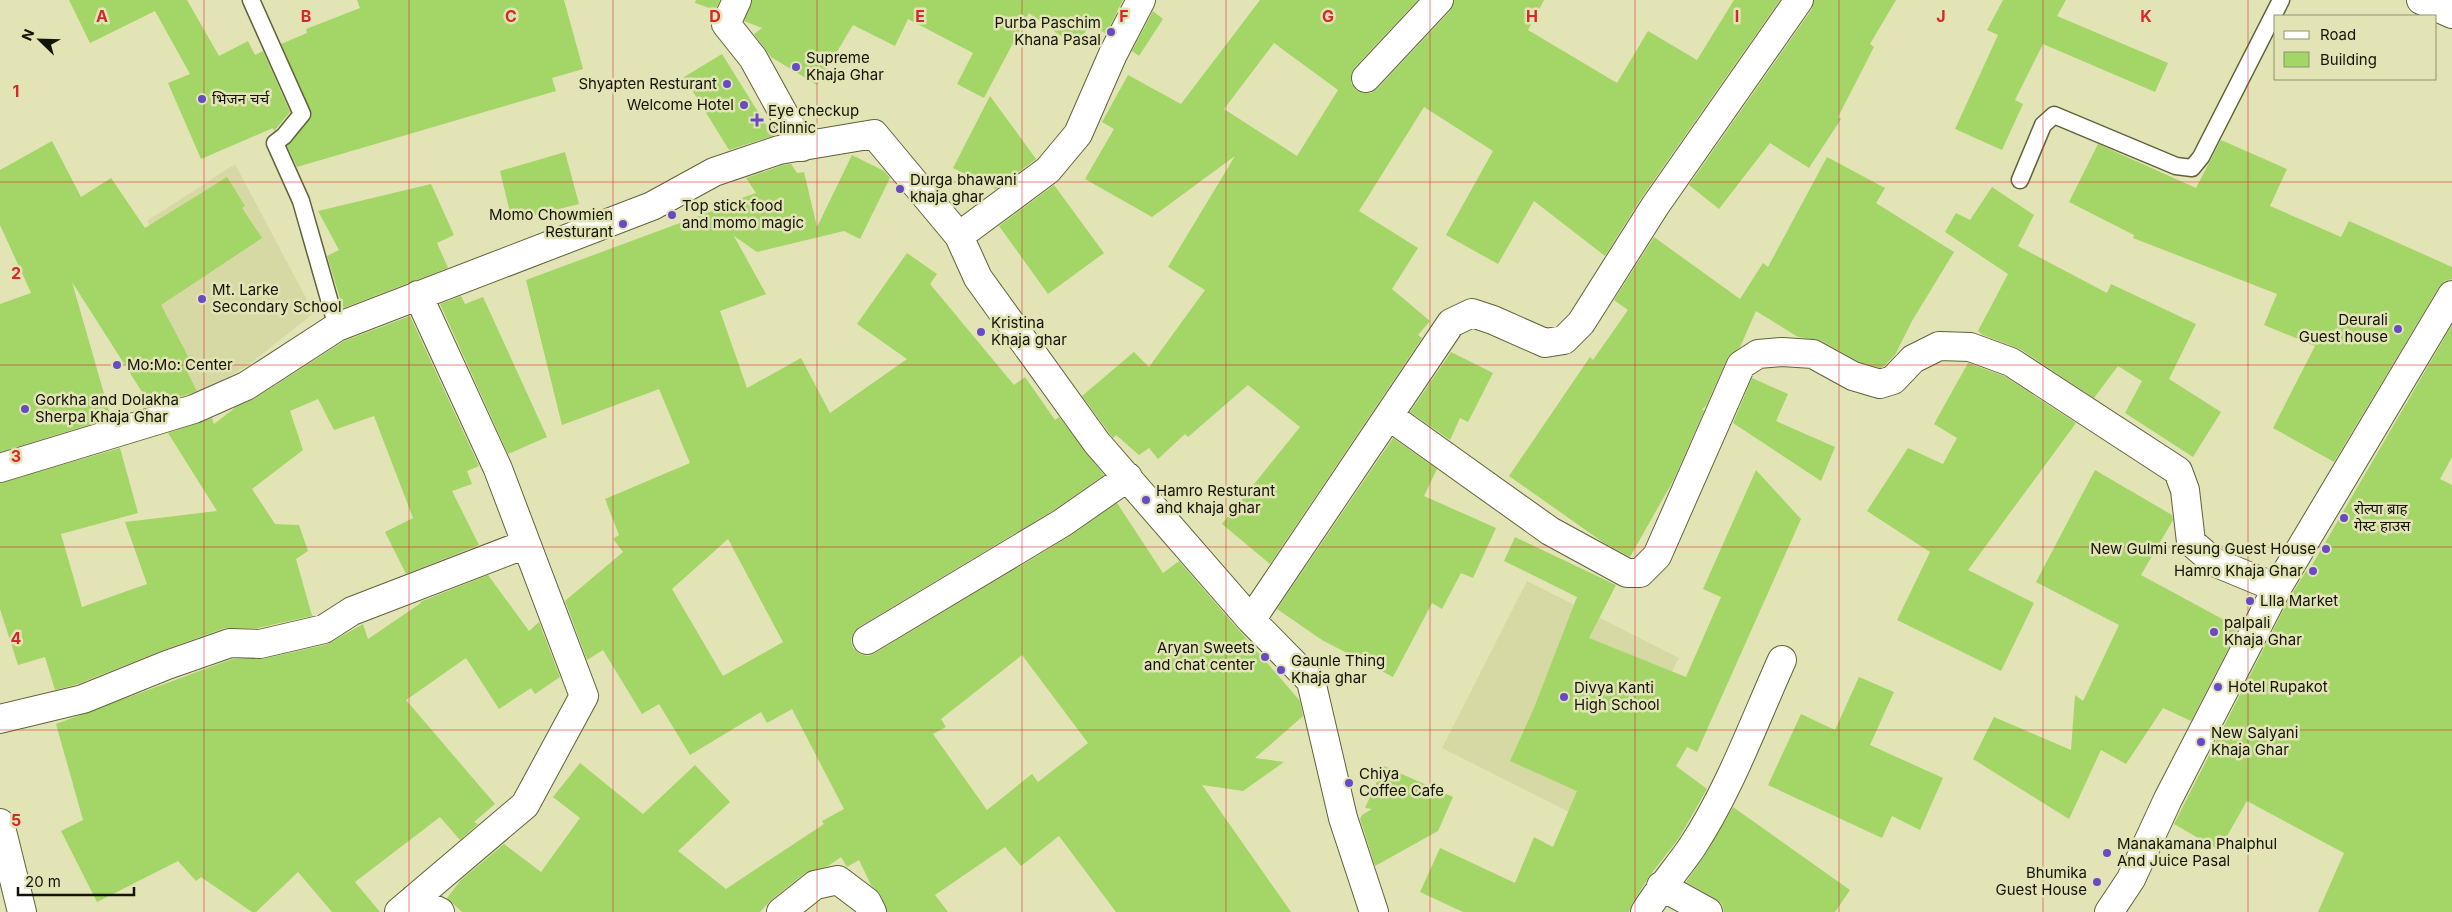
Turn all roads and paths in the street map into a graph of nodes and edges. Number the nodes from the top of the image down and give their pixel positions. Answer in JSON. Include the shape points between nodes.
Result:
{"nodes":[{"id":1,"x":251,"y":0,"type":"edge"},
{"id":2,"x":737,"y":0,"type":"edge"},
{"id":3,"x":1141,"y":0,"type":"edge"},
{"id":4,"x":1439,"y":0,"type":"edge"},
{"id":5,"x":1799,"y":0,"type":"edge"},
{"id":6,"x":2281,"y":0,"type":"edge"},
{"id":7,"x":2421,"y":0,"type":"edge"},
{"id":8,"x":2452,"y":14,"type":"edge"},
{"id":9,"x":1366,"y":78,"type":"dead end"},
{"id":10,"x":802,"y":147,"type":"junction"},
{"id":11,"x":2020,"y":180,"type":"dead end"},
{"id":12,"x":959,"y":236,"type":"junction"},
{"id":13,"x":418,"y":295,"type":"junction"},
{"id":14,"x":2452,"y":295,"type":"edge"},
{"id":15,"x":337,"y":327,"type":"junction"},
{"id":16,"x":1389,"y":416,"type":"junction"},
{"id":17,"x":0,"y":468,"type":"edge"},
{"id":18,"x":1128,"y":477,"type":"junction"},
{"id":19,"x":526,"y":544,"type":"junction"},
{"id":20,"x":2277,"y":588,"type":"junction"},
{"id":21,"x":1251,"y":620,"type":"junction"},
{"id":22,"x":867,"y":640,"type":"dead end"},
{"id":23,"x":1782,"y":660,"type":"dead end"},
{"id":24,"x":0,"y":719,"type":"edge"},
{"id":25,"x":0,"y":822,"type":"edge"},
{"id":26,"x":1661,"y":886,"type":"junction"},
{"id":27,"x":406,"y":905,"type":"edge"},
{"id":28,"x":22,"y":912,"type":"edge"},
{"id":29,"x":440,"y":912,"type":"edge"},
{"id":30,"x":781,"y":912,"type":"edge"},
{"id":31,"x":872,"y":912,"type":"edge"},
{"id":32,"x":1374,"y":912,"type":"edge"},
{"id":33,"x":1644,"y":912,"type":"edge"},
{"id":34,"x":1708,"y":912,"type":"edge"},
{"id":35,"x":2109,"y":912,"type":"edge"}],
"edges":[{"from":1,"to":15,"type":"lane","via":[[302,114],[275,142],[301,201]]},
{"from":2,"to":10,"type":"street","via":[[726,24],[753,58]]},
{"from":3,"to":12,"type":"street","via":[[1078,134],[1048,170]]},
{"from":4,"to":9,"type":"street"},
{"from":5,"to":16,"type":"street","via":[[1655,206],[1581,323],[1564,340],[1545,343],[1493,320],[1472,314],[1465,317],[1451,324]]},
{"from":6,"to":11,"type":"lane","via":[[2201,157],[2192,168],[2176,166],[2054,115],[2043,125]]},
{"from":7,"to":8,"type":"street"},
{"from":10,"to":12,"type":"street","via":[[874,134]]},
{"from":10,"to":13,"type":"street","via":[[778,150],[714,172],[652,206]]},
{"from":12,"to":18,"type":"street","via":[[978,278],[1097,443]]},
{"from":13,"to":15,"type":"street"},
{"from":13,"to":19,"type":"street","via":[[498,469]]},
{"from":14,"to":20,"type":"street"},
{"from":15,"to":17,"type":"street","via":[[246,386],[194,409]]},
{"from":16,"to":20,"type":"street","via":[[1550,531],[1627,573],[1640,573],[1657,556],[1741,364],[1758,354],[1813,354],[1853,376],[1880,384],[1892,380],[1912,360],[1939,346],[1970,347],[2011,362],[2178,471],[2185,490],[2191,542],[2214,562]]},
{"from":16,"to":21,"type":"street"},
{"from":18,"to":21,"type":"street"},
{"from":18,"to":22,"type":"street","via":[[1062,523]]},
{"from":19,"to":24,"type":"street","via":[[352,611],[324,629],[260,644],[230,643],[83,699]]},
{"from":19,"to":27,"type":"street","via":[[584,696],[525,805]]},
{"from":20,"to":35,"type":"street","via":[[2168,799],[2131,879]]},
{"from":21,"to":32,"type":"street","via":[[1311,681],[1343,818]]},
{"from":23,"to":26,"type":"street","via":[[1728,781],[1692,847]]},
{"from":25,"to":28,"type":"street"},
{"from":26,"to":33,"type":"street"},
{"from":26,"to":34,"type":"street"},
{"from":27,"to":29,"type":"street"},
{"from":30,"to":31,"type":"street","via":[[815,885],[838,880],[867,902]]}]}
